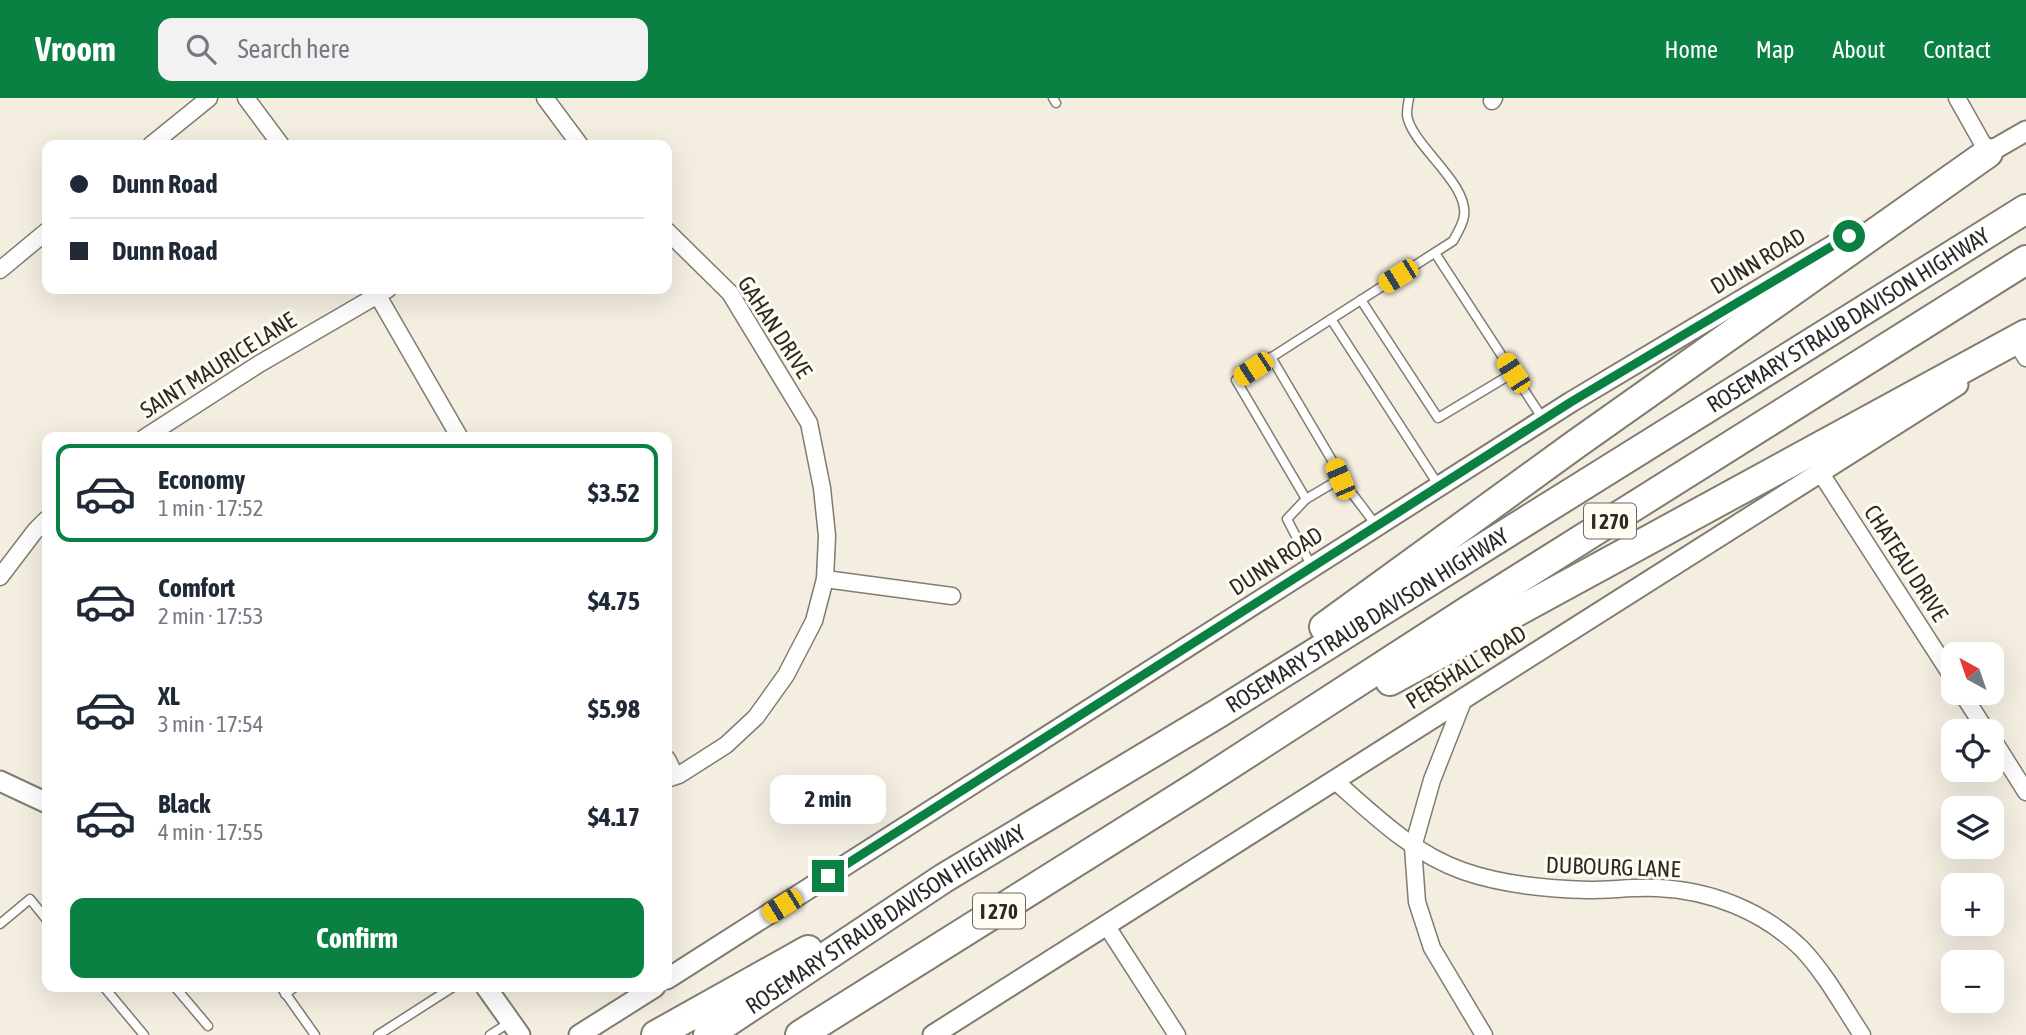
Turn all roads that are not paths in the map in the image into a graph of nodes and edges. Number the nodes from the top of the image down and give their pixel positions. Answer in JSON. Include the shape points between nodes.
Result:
{"nodes":[{"id":1,"x":209,"y":98,"type":"edge"},
{"id":2,"x":246,"y":98,"type":"edge"},
{"id":3,"x":544,"y":98,"type":"edge"},
{"id":4,"x":1409,"y":98,"type":"edge"},
{"id":5,"x":1957,"y":98,"type":"edge"},
{"id":6,"x":2026,"y":131,"type":"edge"},
{"id":7,"x":157,"y":140,"type":"edge"},
{"id":8,"x":277,"y":140,"type":"edge"},
{"id":9,"x":576,"y":140,"type":"edge"},
{"id":10,"x":1988,"y":153,"type":"junction"},
{"id":11,"x":2026,"y":209,"type":"edge"},
{"id":12,"x":42,"y":235,"type":"edge"},
{"id":13,"x":672,"y":236,"type":"edge"},
{"id":14,"x":1435,"y":253,"type":"junction"},
{"id":15,"x":2026,"y":260,"type":"edge"},
{"id":16,"x":0,"y":270,"type":"edge"},
{"id":17,"x":375,"y":294,"type":"edge"},
{"id":18,"x":382,"y":294,"type":"edge"},
{"id":19,"x":1361,"y":300,"type":"junction"},
{"id":20,"x":1331,"y":319,"type":"junction"},
{"id":21,"x":2024,"y":345,"type":"edge"},
{"id":22,"x":1271,"y":357,"type":"junction"},
{"id":23,"x":1513,"y":373,"type":"junction"},
{"id":24,"x":1543,"y":419,"type":"junction"},
{"id":25,"x":153,"y":432,"type":"edge"},
{"id":26,"x":457,"y":432,"type":"edge"},
{"id":27,"x":1820,"y":472,"type":"junction"},
{"id":28,"x":1340,"y":479,"type":"junction"},
{"id":29,"x":1439,"y":486,"type":"junction"},
{"id":30,"x":1306,"y":499,"type":"junction"},
{"id":31,"x":42,"y":524,"type":"edge"},
{"id":32,"x":1376,"y":526,"type":"junction"},
{"id":33,"x":1312,"y":567,"type":"junction"},
{"id":34,"x":0,"y":577,"type":"edge"},
{"id":35,"x":825,"y":579,"type":"junction"},
{"id":36,"x":952,"y":596,"type":"dead end"},
{"id":37,"x":1941,"y":659,"type":"edge"},
{"id":38,"x":1465,"y":696,"type":"junction"},
{"id":39,"x":1217,"y":714,"type":"junction"},
{"id":40,"x":2004,"y":757,"type":"edge"},
{"id":41,"x":672,"y":777,"type":"edge"},
{"id":42,"x":1334,"y":780,"type":"junction"},
{"id":43,"x":0,"y":781,"type":"edge"},
{"id":44,"x":1197,"y":786,"type":"junction"},
{"id":45,"x":2026,"y":792,"type":"edge"},
{"id":46,"x":42,"y":801,"type":"edge"},
{"id":47,"x":1413,"y":848,"type":"junction"},
{"id":48,"x":944,"y":878,"type":"junction"},
{"id":49,"x":42,"y":914,"type":"edge"},
{"id":50,"x":0,"y":924,"type":"edge"},
{"id":51,"x":1106,"y":925,"type":"junction"},
{"id":52,"x":672,"y":976,"type":"edge"},
{"id":53,"x":108,"y":992,"type":"edge"},
{"id":54,"x":178,"y":992,"type":"edge"},
{"id":55,"x":284,"y":992,"type":"edge"},
{"id":56,"x":445,"y":992,"type":"edge"},
{"id":57,"x":490,"y":992,"type":"edge"},
{"id":58,"x":646,"y":992,"type":"edge"},
{"id":59,"x":208,"y":1026,"type":"dead end"},
{"id":60,"x":515,"y":1028,"type":"edge"},
{"id":61,"x":144,"y":1035,"type":"edge"},
{"id":62,"x":315,"y":1035,"type":"edge"},
{"id":63,"x":378,"y":1035,"type":"edge"},
{"id":64,"x":490,"y":1035,"type":"edge"},
{"id":65,"x":579,"y":1035,"type":"edge"},
{"id":66,"x":656,"y":1035,"type":"edge"},
{"id":67,"x":708,"y":1035,"type":"edge"},
{"id":68,"x":800,"y":1035,"type":"edge"},
{"id":69,"x":933,"y":1035,"type":"edge"},
{"id":70,"x":1177,"y":1035,"type":"edge"},
{"id":71,"x":1484,"y":1035,"type":"edge"},
{"id":72,"x":1862,"y":1035,"type":"edge"}],
"edges":[{"from":1,"to":7,"type":"street"},
{"from":2,"to":8,"type":"street"},
{"from":3,"to":9,"type":"street"},
{"from":4,"to":14,"type":"lane","via":[[1407,115],[1412,129],[1453,182],[1464,206],[1453,241]]},
{"from":5,"to":10,"type":"street"},
{"from":6,"to":10,"type":"street","name":"DUNN ROAD"},
{"from":10,"to":24,"type":"street","name":"DUNN ROAD"},
{"from":10,"to":39,"type":"highway","via":[[1246,684]]},
{"from":11,"to":39,"type":"highway","name":"ROSEMARY STRAUB DAVISON HIGHWAY","number":"I 270"},
{"from":12,"to":16,"type":"street"},
{"from":13,"to":35,"type":"street","name":"GAHAN DRIVE","via":[[730,293],[809,423],[827,536]]},
{"from":14,"to":19,"type":"lane"},
{"from":14,"to":23,"type":"lane"},
{"from":15,"to":44,"type":"highway","name":"ROSEMARY STRAUB DAVISON HIGHWAY","number":"I 270"},
{"from":17,"to":25,"type":"street","name":"SAINT MAURICE LANE"},
{"from":18,"to":26,"type":"street"},
{"from":19,"to":20,"type":"lane"},
{"from":19,"to":23,"type":"lane","via":[[1438,418]]},
{"from":20,"to":22,"type":"lane"},
{"from":20,"to":29,"type":"lane"},
{"from":21,"to":27,"type":"street","name":"PERSHALL ROAD"},
{"from":21,"to":44,"type":"highway"},
{"from":22,"to":28,"type":"lane"},
{"from":22,"to":30,"type":"lane","via":[[1236,380]]},
{"from":23,"to":24,"type":"lane"},
{"from":24,"to":29,"type":"street","name":"DUNN ROAD"},
{"from":27,"to":37,"type":"street","name":"CHATEAU DRIVE"},
{"from":27,"to":38,"type":"street","name":"PERSHALL ROAD"},
{"from":28,"to":30,"type":"lane"},
{"from":28,"to":32,"type":"lane"},
{"from":29,"to":32,"type":"street","name":"DUNN ROAD"},
{"from":30,"to":33,"type":"lane","via":[[1287,519]]},
{"from":31,"to":34,"type":"street"},
{"from":32,"to":33,"type":"street","name":"DUNN ROAD"},
{"from":33,"to":52,"type":"street","name":"DUNN ROAD"},
{"from":35,"to":36,"type":"street"},
{"from":35,"to":41,"type":"street","name":"GAHAN DRIVE","via":[[814,621],[786,675],[756,717],[726,745]]},
{"from":38,"to":42,"type":"street","name":"PERSHALL ROAD"},
{"from":38,"to":47,"type":"street","via":[[1432,780]]},
{"from":39,"to":48,"type":"highway","name":"ROSEMARY STRAUB DAVISON HIGHWAY","number":"I 270"},
{"from":40,"to":45,"type":"street"},
{"from":42,"to":47,"type":"street","name":"DUBOURG LANE"},
{"from":42,"to":51,"type":"street","name":"PERSHALL ROAD"},
{"from":43,"to":46,"type":"street"},
{"from":44,"to":68,"type":"highway","name":"ROSEMARY STRAUB DAVISON HIGHWAY","number":"I 270"},
{"from":47,"to":71,"type":"street","via":[[1417,902],[1432,948]]},
{"from":47,"to":72,"type":"street","name":"DUBOURG LANE","via":[[1463,871],[1525,886],[1658,888],[1735,904],[1802,949]]},
{"from":48,"to":66,"type":"highway"},
{"from":48,"to":67,"type":"highway","name":"ROSEMARY STRAUB DAVISON HIGHWAY","number":"I 270"},
{"from":49,"to":50,"type":"lane","via":[[30,899]]},
{"from":51,"to":69,"type":"street","name":"PERSHALL ROAD"},
{"from":51,"to":70,"type":"street"},
{"from":53,"to":61,"type":"lane"},
{"from":54,"to":59,"type":"lane"},
{"from":55,"to":62,"type":"lane"},
{"from":56,"to":63,"type":"lane"},
{"from":57,"to":60,"type":"street"},
{"from":58,"to":65,"type":"street"},
{"from":60,"to":64,"type":"lane"}]}
